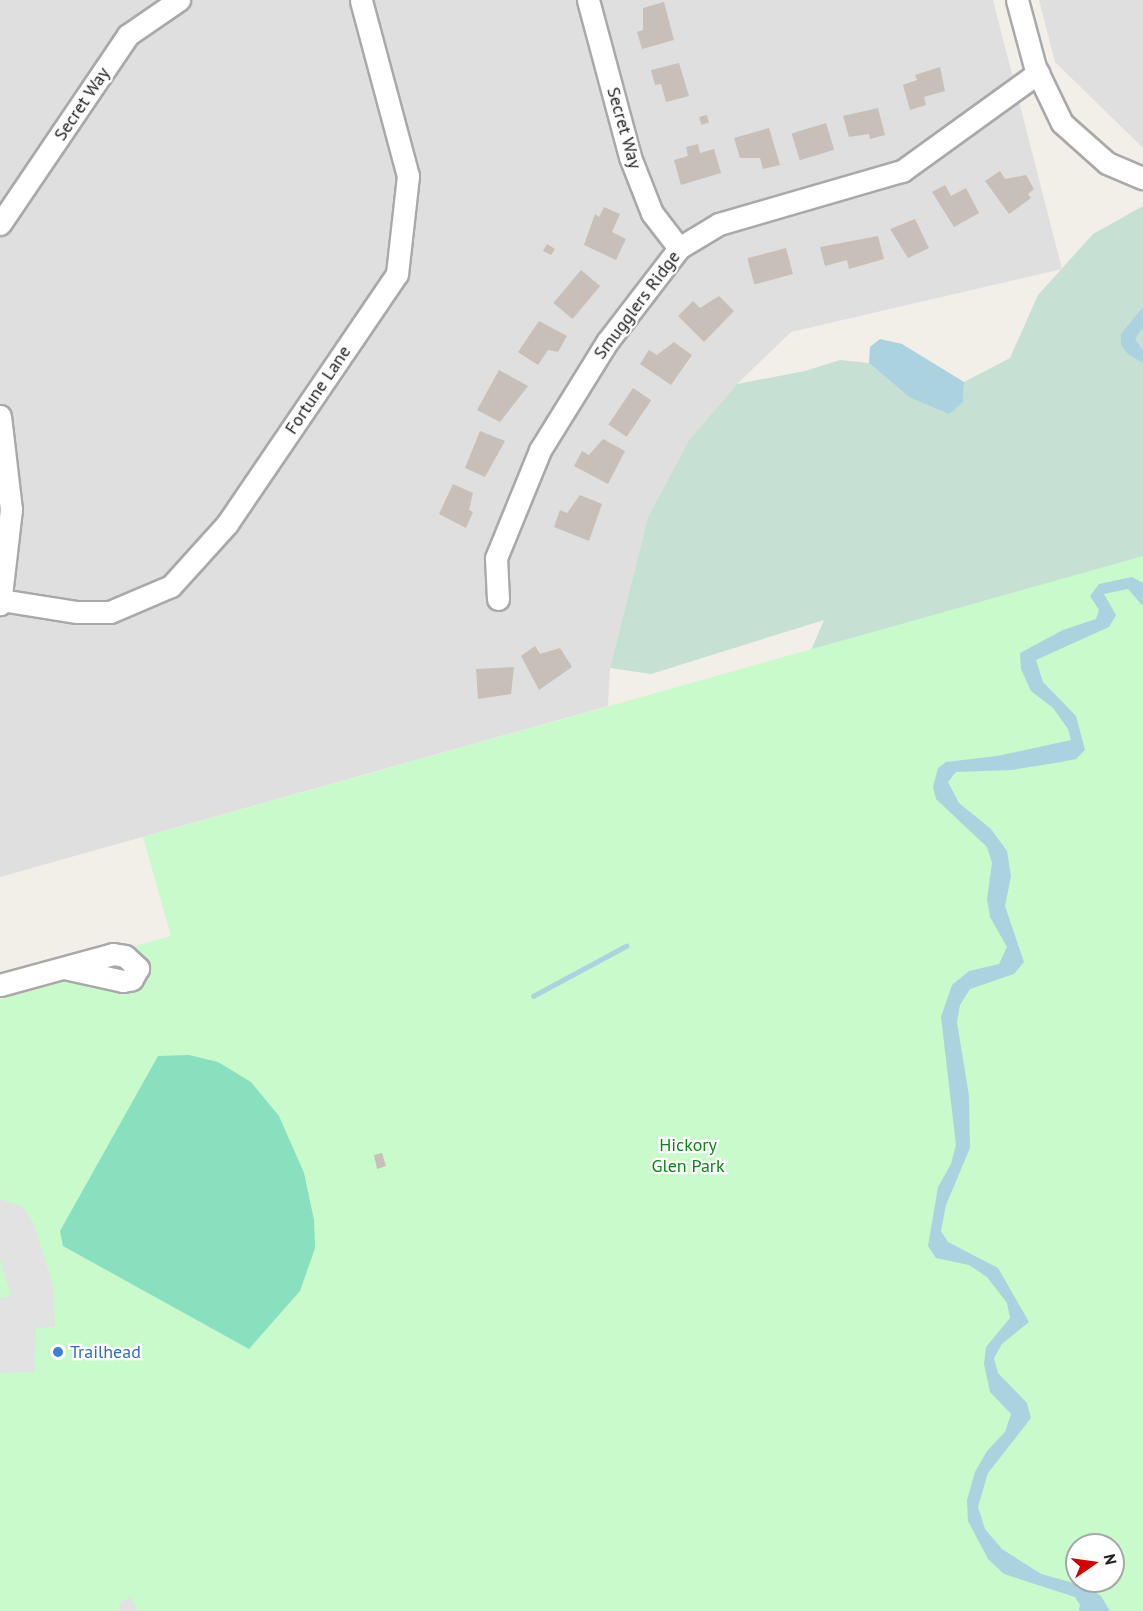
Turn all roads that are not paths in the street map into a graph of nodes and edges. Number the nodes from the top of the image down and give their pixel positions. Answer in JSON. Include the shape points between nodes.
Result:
{"nodes":[{"id":1,"x":179,"y":0,"type":"edge"},
{"id":2,"x":361,"y":0,"type":"edge"},
{"id":3,"x":588,"y":0,"type":"edge"},
{"id":4,"x":1017,"y":0,"type":"edge"},
{"id":5,"x":1038,"y":73,"type":"junction"},
{"id":6,"x":1143,"y":178,"type":"edge"},
{"id":7,"x":0,"y":224,"type":"edge"},
{"id":8,"x":679,"y":248,"type":"junction"},
{"id":9,"x":0,"y":416,"type":"edge"},
{"id":10,"x":498,"y":599,"type":"dead end"},
{"id":11,"x":1,"y":602,"type":"edge"},
{"id":12,"x":65,"y":968,"type":"dead end"},
{"id":13,"x":0,"y":985,"type":"edge"}],
"edges":[{"from":1,"to":7,"type":"street","name":"Secret Way","via":[[156,12],[128,35]]},
{"from":2,"to":11,"type":"street","name":"Fortune Lane","via":[[408,176],[397,274],[227,524],[171,586],[110,612],[77,612]]},
{"from":3,"to":8,"type":"street","name":"Secret Way","via":[[630,157],[652,213]]},
{"from":4,"to":5,"type":"street"},
{"from":5,"to":6,"type":"street","via":[[1062,123],[1107,163]]},
{"from":5,"to":8,"type":"street","name":"Smugglers Ridge","via":[[902,171],[719,224]]},
{"from":8,"to":10,"type":"street","name":"Smugglers Ridge","via":[[607,342],[540,450],[496,558]]},
{"from":9,"to":11,"type":"street","via":[[11,509]]},
{"from":12,"to":13,"type":"street"}]}
